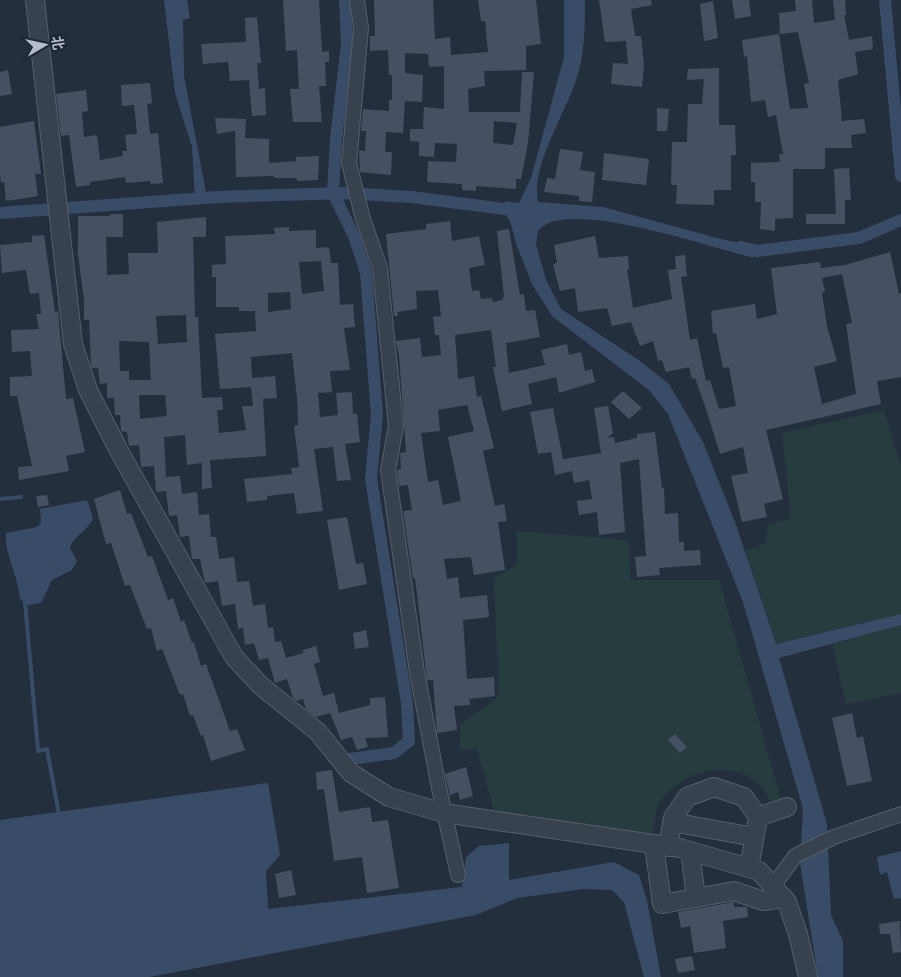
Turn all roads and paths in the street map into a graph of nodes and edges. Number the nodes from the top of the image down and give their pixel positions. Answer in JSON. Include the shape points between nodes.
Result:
{"nodes":[{"id":1,"x":35,"y":0,"type":"edge"},
{"id":2,"x":357,"y":0,"type":"edge"},
{"id":3,"x":788,"y":806,"type":"dead end"},
{"id":4,"x":444,"y":813,"type":"junction"},
{"id":5,"x":901,"y":814,"type":"edge"},
{"id":6,"x":758,"y":817,"type":"junction"},
{"id":7,"x":672,"y":822,"type":"junction"},
{"id":8,"x":754,"y":837,"type":"junction"},
{"id":9,"x":661,"y":846,"type":"junction"},
{"id":10,"x":690,"y":851,"type":"junction"},
{"id":11,"x":749,"y":868,"type":"junction"},
{"id":12,"x":458,"y":875,"type":"dead end"},
{"id":13,"x":779,"y":891,"type":"junction"},
{"id":14,"x":696,"y":898,"type":"junction"},
{"id":15,"x":808,"y":977,"type":"edge"}],
"edges":[{"from":1,"to":4,"type":"street","via":[[73,344],[88,390],[234,657],[260,685],[318,732],[351,773],[389,797]]},
{"from":2,"to":4,"type":"street","via":[[361,28],[349,163],[380,268],[396,426],[388,470],[417,672]]},
{"from":3,"to":6,"type":"street"},
{"from":4,"to":9,"type":"street"},
{"from":4,"to":12,"type":"street"},
{"from":5,"to":13,"type":"street","via":[[834,837],[794,856]]},
{"from":6,"to":7,"type":"street","via":[[744,797],[714,787],[687,797]]},
{"from":6,"to":8,"type":"street"},
{"from":7,"to":8,"type":"street"},
{"from":7,"to":9,"type":"street"},
{"from":8,"to":11,"type":"street"},
{"from":9,"to":10,"type":"street"},
{"from":9,"to":14,"type":"street","via":[[662,904]]},
{"from":10,"to":11,"type":"street"},
{"from":10,"to":14,"type":"street"},
{"from":11,"to":13,"type":"street","via":[[759,871]]},
{"from":13,"to":14,"type":"street","via":[[764,901],[734,891]]},
{"from":13,"to":15,"type":"street","via":[[798,934]]}]}
